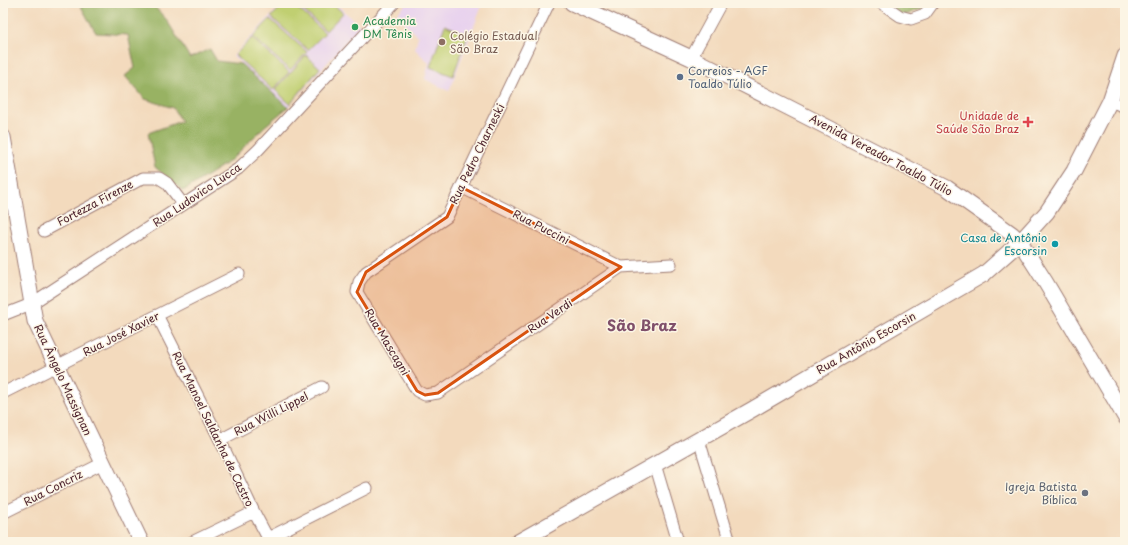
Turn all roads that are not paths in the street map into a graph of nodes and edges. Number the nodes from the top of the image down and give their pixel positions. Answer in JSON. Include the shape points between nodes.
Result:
{"nodes":[{"id":1,"x":394,"y":3,"type":"edge"},
{"id":2,"x":549,"y":3,"type":"edge"},
{"id":3,"x":721,"y":3,"type":"edge"},
{"id":4,"x":881,"y":3,"type":"edge"},
{"id":5,"x":933,"y":3,"type":"edge"},
{"id":6,"x":578,"y":4,"type":"edge"},
{"id":7,"x":1125,"y":56,"type":"edge"},
{"id":8,"x":691,"y":58,"type":"junction"},
{"id":9,"x":1110,"y":101,"type":"junction"},
{"id":10,"x":1125,"y":107,"type":"edge"},
{"id":11,"x":3,"y":136,"type":"edge"},
{"id":12,"x":461,"y":187,"type":"junction"},
{"id":13,"x":8,"y":203,"type":"edge"},
{"id":14,"x":183,"y":204,"type":"junction"},
{"id":15,"x":44,"y":231,"type":"dead end"},
{"id":16,"x":1020,"y":242,"type":"junction"},
{"id":17,"x":671,"y":264,"type":"dead end"},
{"id":18,"x":621,"y":267,"type":"junction"},
{"id":19,"x":366,"y":272,"type":"joint"},
{"id":20,"x":239,"y":274,"type":"dead end"},
{"id":21,"x":31,"y":304,"type":"junction"},
{"id":22,"x":3,"y":315,"type":"edge"},
{"id":23,"x":157,"y":315,"type":"junction"},
{"id":24,"x":56,"y":367,"type":"junction"},
{"id":25,"x":322,"y":388,"type":"dead end"},
{"id":26,"x":3,"y":393,"type":"edge"},
{"id":27,"x":438,"y":393,"type":"joint"},
{"id":28,"x":1125,"y":417,"type":"edge"},
{"id":29,"x":220,"y":440,"type":"junction"},
{"id":30,"x":699,"y":440,"type":"junction"},
{"id":31,"x":103,"y":464,"type":"junction"},
{"id":32,"x":655,"y":464,"type":"junction"},
{"id":33,"x":367,"y":488,"type":"dead end"},
{"id":34,"x":254,"y":512,"type":"junction"},
{"id":35,"x":3,"y":514,"type":"edge"},
{"id":36,"x":269,"y":540,"type":"edge"},
{"id":37,"x":141,"y":542,"type":"edge"},
{"id":38,"x":192,"y":542,"type":"edge"},
{"id":39,"x":518,"y":542,"type":"edge"},
{"id":40,"x":678,"y":542,"type":"edge"},
{"id":41,"x":730,"y":542,"type":"edge"}],
"edges":[{"from":1,"to":14,"type":"street","name":"Rua Ludovico Lucca","via":[[258,150],[238,169]]},
{"from":2,"to":12,"type":"street","name":"Rua Pedro Charneski"},
{"from":3,"to":8,"type":"street"},
{"from":4,"to":5,"type":"street","via":[[900,16],[911,19],[924,14]]},
{"from":6,"to":8,"type":"street","name":"Avenida Vereador Toaldo Túlio"},
{"from":7,"to":9,"type":"street","name":"Rua Antônio Escorsin"},
{"from":8,"to":16,"type":"street","name":"Avenida Vereador Toaldo Túlio","via":[[947,188]]},
{"from":9,"to":10,"type":"street"},
{"from":9,"to":16,"type":"street","name":"Rua Antônio Escorsin","via":[[1074,171],[1047,212]]},
{"from":11,"to":13,"type":"street","name":"Rua Ângelo Massignan"},
{"from":12,"to":18,"type":"street","name":"Rua Puccini"},
{"from":12,"to":19,"type":"street","name":"Rua Pedro Charneski","via":[[447,217]]},
{"from":13,"to":21,"type":"street","name":"Rua Ângelo Massignan"},
{"from":14,"to":15,"type":"street","name":"Fortezza Firenze","via":[[167,183],[159,178],[143,178]]},
{"from":14,"to":21,"type":"street","name":"Rua Ludovico Lucca"},
{"from":16,"to":28,"type":"street","name":"Avenida Vereador Toaldo Túlio"},
{"from":16,"to":30,"type":"street","name":"Rua Antônio Escorsin","via":[[984,274]]},
{"from":17,"to":18,"type":"street"},
{"from":18,"to":27,"type":"street","name":"Rua Verdi"},
{"from":19,"to":27,"type":"street","name":"Rua Mascagni","via":[[359,282],[357,292],[417,391],[425,395]]},
{"from":20,"to":23,"type":"street","name":"Rua José Xavier"},
{"from":21,"to":22,"type":"street","name":"Rua Ludovico Lucca"},
{"from":21,"to":24,"type":"street","name":"Rua Ângelo Massignan","via":[[37,329]]},
{"from":23,"to":24,"type":"street","name":"Rua José Xavier"},
{"from":23,"to":29,"type":"street","name":"Rua Manoel Saldanha de Castro"},
{"from":24,"to":26,"type":"street","name":"Rua José Xavier"},
{"from":24,"to":31,"type":"street","name":"Rua Ângelo Massignan"},
{"from":25,"to":29,"type":"street","name":"Rua Willi Lippel"},
{"from":29,"to":34,"type":"street","name":"Rua Manoel Saldanha de Castro"},
{"from":30,"to":32,"type":"street","name":"Rua Antônio Escorsin"},
{"from":30,"to":41,"type":"street"},
{"from":31,"to":35,"type":"street","name":"Rua Concriz"},
{"from":31,"to":37,"type":"street","name":"Rua Ângelo Massignan"},
{"from":32,"to":39,"type":"street","name":"Rua Antônio Escorsin"},
{"from":32,"to":40,"type":"street"},
{"from":33,"to":36,"type":"street"},
{"from":34,"to":36,"type":"street","name":"Rua Manoel Saldanha de Castro"},
{"from":34,"to":38,"type":"street"}]}
